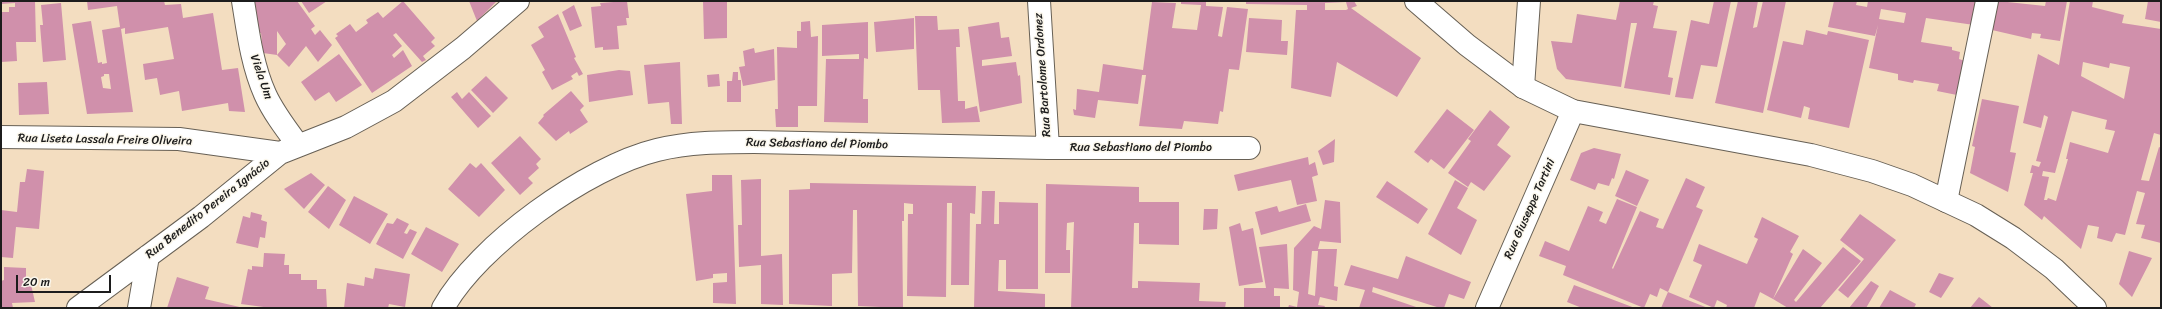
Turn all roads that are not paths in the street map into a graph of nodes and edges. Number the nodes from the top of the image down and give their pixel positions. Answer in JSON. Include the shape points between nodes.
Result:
{"nodes":[{"id":1,"x":243,"y":1,"type":"edge"},
{"id":2,"x":518,"y":1,"type":"edge"},
{"id":3,"x":1039,"y":1,"type":"edge"},
{"id":4,"x":1416,"y":1,"type":"edge"},
{"id":5,"x":1529,"y":1,"type":"edge"},
{"id":6,"x":1987,"y":1,"type":"edge"},
{"id":7,"x":1523,"y":87,"type":"junction"},
{"id":8,"x":1573,"y":111,"type":"junction"},
{"id":9,"x":1,"y":138,"type":"edge"},
{"id":10,"x":1048,"y":148,"type":"junction"},
{"id":11,"x":1249,"y":148,"type":"dead end"},
{"id":12,"x":289,"y":149,"type":"junction"},
{"id":13,"x":1946,"y":201,"type":"junction"},
{"id":14,"x":148,"y":256,"type":"junction"},
{"id":15,"x":78,"y":308,"type":"edge"},
{"id":16,"x":139,"y":308,"type":"edge"},
{"id":17,"x":443,"y":308,"type":"edge"},
{"id":18,"x":1487,"y":308,"type":"edge"},
{"id":19,"x":2095,"y":308,"type":"edge"}],
"edges":[{"from":1,"to":12,"type":"street","name":"Viela Um","via":[[254,60],[265,94]]},
{"from":2,"to":12,"type":"street","via":[[463,48],[394,101],[346,127]]},
{"from":3,"to":10,"type":"street","name":"Rua Bartolome Ordonez"},
{"from":4,"to":7,"type":"street","via":[[1466,45]]},
{"from":5,"to":7,"type":"street"},
{"from":6,"to":13,"type":"street"},
{"from":7,"to":8,"type":"street"},
{"from":8,"to":13,"type":"street","via":[[1811,155],[1872,171],[1912,185]]},
{"from":8,"to":18,"type":"street","name":"Rua Giuseppe Tartini"},
{"from":9,"to":12,"type":"street","name":"Rua Liseta Lassala Freire Oliveira","via":[[179,140]]},
{"from":10,"to":11,"type":"street","name":"Rua Sebastiano del Piombo"},
{"from":10,"to":17,"type":"street","name":"Rua Sebastiano del Piombo","via":[[747,142],[703,143],[657,150],[624,160],[589,177],[552,201],[486,255]]},
{"from":12,"to":14,"type":"street","name":"Rua Benedito Pereira Ignácio"},
{"from":13,"to":19,"type":"street","via":[[1976,215],[2013,238],[2054,268]]},
{"from":14,"to":15,"type":"street","name":"Rua Benedito Pereira Ignácio"},
{"from":14,"to":16,"type":"street"}]}
